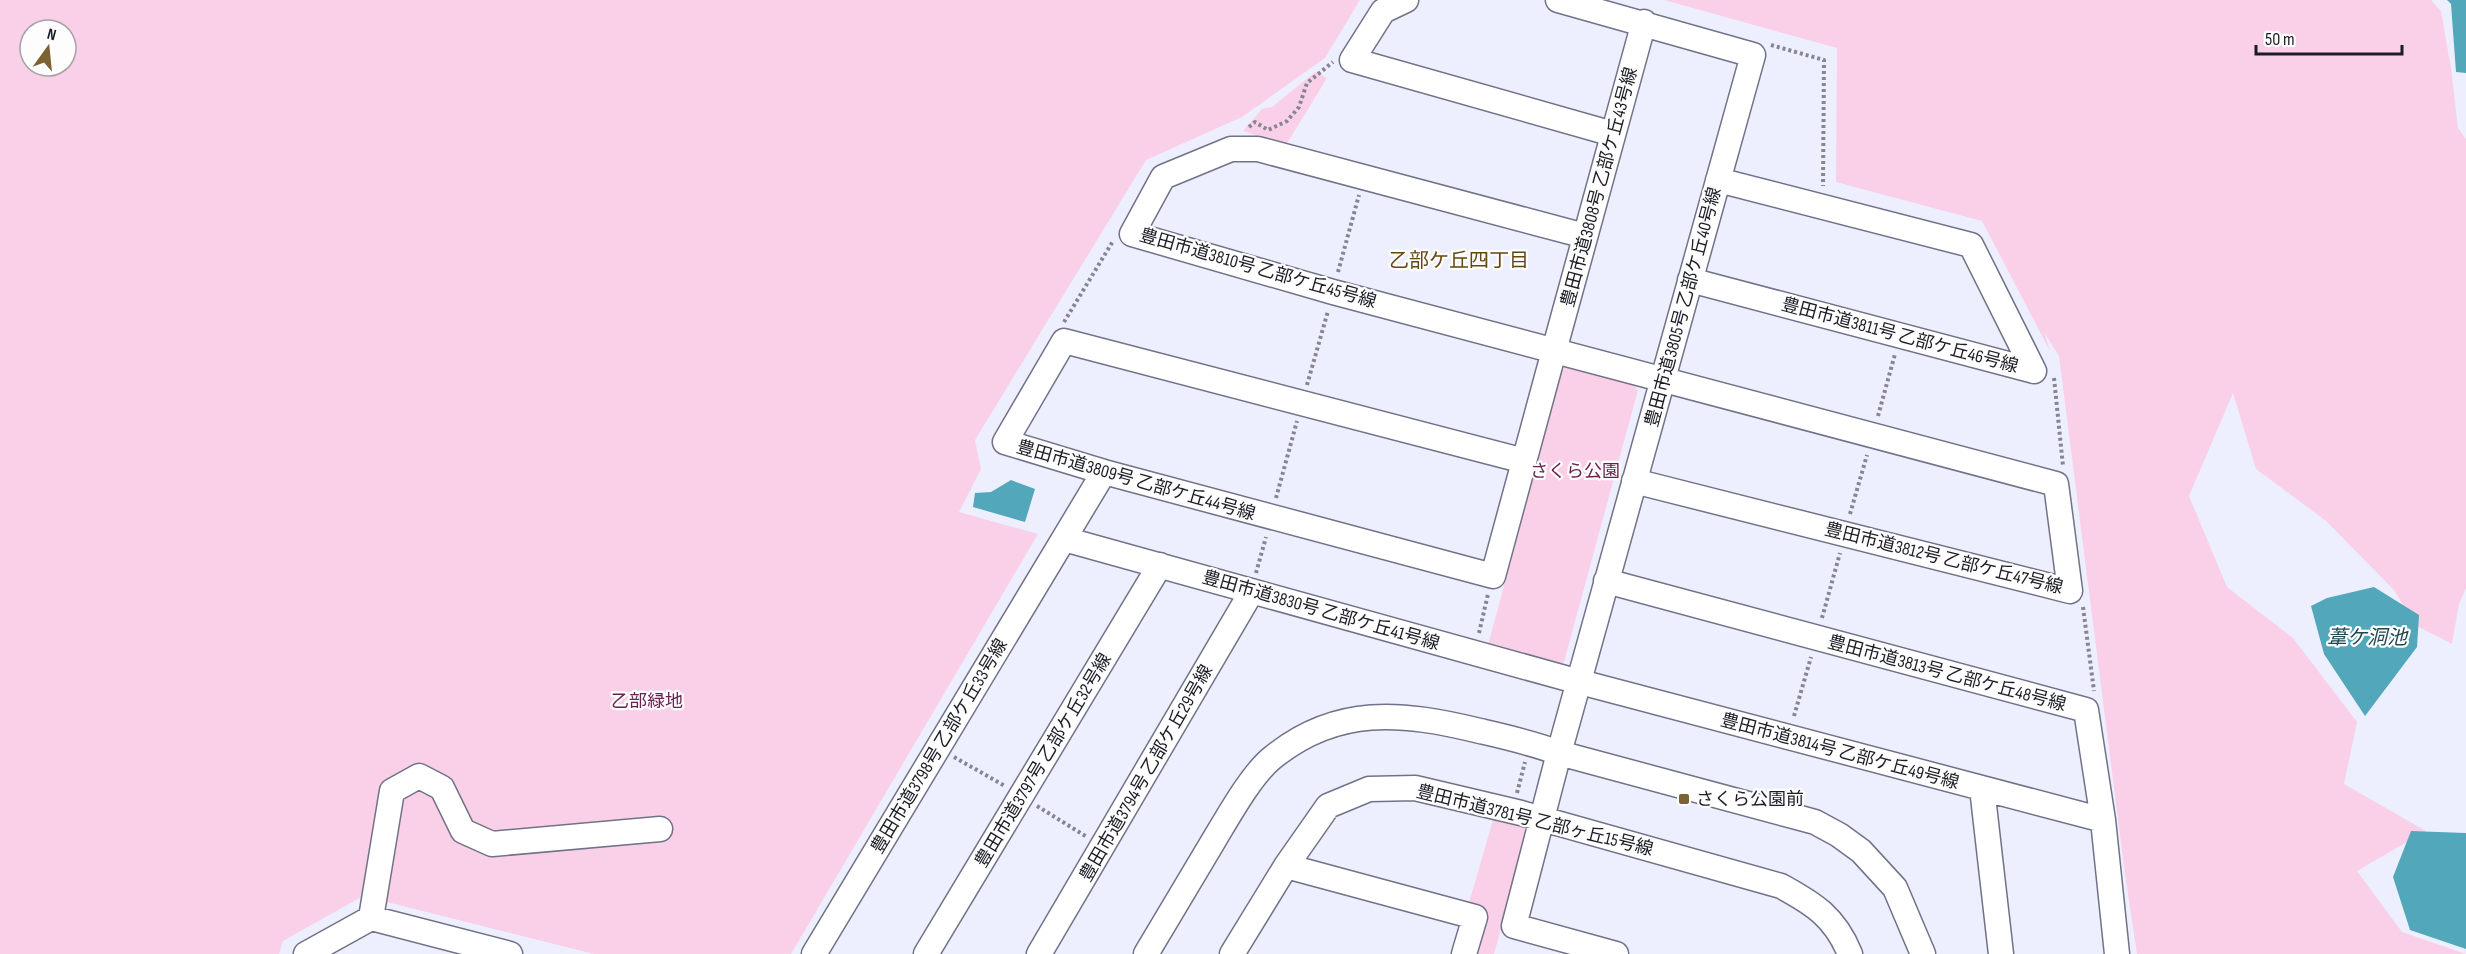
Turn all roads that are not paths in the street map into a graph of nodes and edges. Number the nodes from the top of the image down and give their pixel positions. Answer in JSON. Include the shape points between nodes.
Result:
{"nodes":[{"id":1,"x":1406,"y":0,"type":"edge"},
{"id":2,"x":1558,"y":0,"type":"edge"},
{"id":3,"x":1644,"y":22,"type":"junction"},
{"id":4,"x":1613,"y":134,"type":"junction"},
{"id":5,"x":1718,"y":180,"type":"junction"},
{"id":6,"x":1585,"y":236,"type":"junction"},
{"id":7,"x":1690,"y":280,"type":"junction"},
{"id":8,"x":1554,"y":351,"type":"junction"},
{"id":9,"x":1662,"y":379,"type":"junction"},
{"id":10,"x":1524,"y":461,"type":"junction"},
{"id":11,"x":1104,"y":472,"type":"junction"},
{"id":12,"x":1634,"y":481,"type":"junction"},
{"id":13,"x":1064,"y":538,"type":"junction"},
{"id":14,"x":1160,"y":565,"type":"junction"},
{"id":15,"x":1493,"y":576,"type":"joint"},
{"id":16,"x":1606,"y":581,"type":"junction"},
{"id":17,"x":1254,"y":582,"type":"junction"},
{"id":18,"x":1578,"y":682,"type":"junction"},
{"id":19,"x":1541,"y":751,"type":"junction"},
{"id":20,"x":1982,"y":788,"type":"junction"},
{"id":21,"x":1541,"y":819,"type":"junction"},
{"id":22,"x":2103,"y":820,"type":"junction"},
{"id":23,"x":660,"y":829,"type":"dead end"},
{"id":24,"x":1286,"y":866,"type":"junction"},
{"id":25,"x":371,"y":918,"type":"junction"},
{"id":26,"x":306,"y":954,"type":"edge"},
{"id":27,"x":510,"y":954,"type":"edge"},
{"id":28,"x":813,"y":954,"type":"edge"},
{"id":29,"x":926,"y":954,"type":"edge"},
{"id":30,"x":1039,"y":954,"type":"edge"},
{"id":31,"x":1146,"y":954,"type":"edge"},
{"id":32,"x":1232,"y":954,"type":"edge"},
{"id":33,"x":1464,"y":954,"type":"edge"},
{"id":34,"x":1616,"y":954,"type":"edge"},
{"id":35,"x":1850,"y":954,"type":"edge"},
{"id":36,"x":1923,"y":954,"type":"edge"},
{"id":37,"x":2001,"y":954,"type":"edge"},
{"id":38,"x":2117,"y":954,"type":"edge"}],
"edges":[{"from":1,"to":4,"type":"street","via":[[1383,11],[1352,60]]},
{"from":2,"to":3,"type":"street","name":"豊田市道3805号 乙部ケ丘40号線"},
{"from":3,"to":4,"type":"street","name":"豊田市道3808号 乙部ケ丘43号線"},
{"from":3,"to":5,"type":"street","name":"豊田市道3805号 乙部ケ丘40号線","via":[[1752,55]]},
{"from":4,"to":6,"type":"street","name":"豊田市道3808号 乙部ケ丘43号線"},
{"from":5,"to":7,"type":"street","name":"豊田市道3805号 乙部ケ丘40号線"},
{"from":5,"to":7,"type":"street","name":"豊田市道3811号 乙部ケ丘46号線","via":[[1971,245],[2034,371]]},
{"from":6,"to":8,"type":"street","name":"豊田市道3808号 乙部ケ丘43号線"},
{"from":6,"to":8,"type":"street","name":"豊田市道3810号 乙部ケ丘45号線","via":[[1258,149],[1231,149],[1162,177],[1132,234]]},
{"from":7,"to":9,"type":"street","name":"豊田市道3805号 乙部ケ丘40号線"},
{"from":8,"to":9,"type":"street","name":"豊田市道3810号 乙部ケ丘45号線"},
{"from":8,"to":10,"type":"street","name":"豊田市道3808号 乙部ケ丘43号線"},
{"from":9,"to":12,"type":"street","name":"豊田市道3805号 乙部ケ丘40号線"},
{"from":9,"to":12,"type":"street","name":"豊田市道3812号 乙部ケ丘47号線","via":[[2056,484],[2070,591]]},
{"from":10,"to":11,"type":"street","name":"豊田市道3809号 乙部ケ丘44号線","via":[[1064,341],[1005,442]]},
{"from":10,"to":15,"type":"street","name":"豊田市道3808号 乙部ケ丘43号線"},
{"from":11,"to":13,"type":"street","name":"豊田市道3798号 乙部ケ丘33号線"},
{"from":11,"to":15,"type":"street","name":"豊田市道3809号 乙部ケ丘44号線"},
{"from":12,"to":16,"type":"street","name":"豊田市道3805号 乙部ケ丘40号線"},
{"from":13,"to":14,"type":"street","name":"豊田市道3830号 乙部ケ丘41号線"},
{"from":13,"to":28,"type":"street","name":"豊田市道3798号 乙部ケ丘33号線"},
{"from":14,"to":17,"type":"street","name":"豊田市道3830号 乙部ケ丘41号線"},
{"from":14,"to":29,"type":"street","name":"豊田市道3797号 乙部ケ丘32号線"},
{"from":16,"to":18,"type":"street","name":"豊田市道3805号 乙部ケ丘40号線"},
{"from":16,"to":22,"type":"street","name":"豊田市道3813号 乙部ケ丘48号線","via":[[2086,710]]},
{"from":17,"to":18,"type":"street","name":"豊田市道3830号 乙部ケ丘41号線","via":[[1473,653]]},
{"from":17,"to":30,"type":"street","name":"豊田市道3794号 乙部ケ丘29号線"},
{"from":18,"to":19,"type":"street","name":"豊田市道3805号 乙部ケ丘40号線"},
{"from":18,"to":20,"type":"street","name":"豊田市道3814号 乙部ケ丘49号線"},
{"from":19,"to":21,"type":"street","name":"豊田市道3805号 乙部ケ丘40号線"},
{"from":19,"to":31,"type":"street","via":[[1421,719],[1364,717],[1310,732],[1270,759],[1236,804]]},
{"from":19,"to":36,"type":"street","via":[[1815,822],[1861,851],[1895,888]]},
{"from":20,"to":22,"type":"street","name":"豊田市道3814号 乙部ケ丘49号線"},
{"from":20,"to":37,"type":"street"},
{"from":21,"to":24,"type":"street","name":"豊田市道3781号 乙部ヶ丘15号線","via":[[1415,788],[1369,789],[1328,806]]},
{"from":21,"to":34,"type":"street","name":"豊田市道3805号 乙部ケ丘40号線","via":[[1514,926]]},
{"from":21,"to":35,"type":"street","name":"豊田市道3781号 乙部ヶ丘15号線","via":[[1781,886],[1816,905],[1843,936]]},
{"from":22,"to":38,"type":"street","name":"豊田市道3813号 乙部ケ丘48号線"},
{"from":23,"to":25,"type":"street","via":[[492,844],[463,831],[442,788],[419,776],[392,791]]},
{"from":24,"to":32,"type":"street","name":"豊田市道3781号 乙部ヶ丘15号線"},
{"from":24,"to":33,"type":"street","via":[[1475,917]]},
{"from":25,"to":26,"type":"street"},
{"from":25,"to":27,"type":"street"}]}
